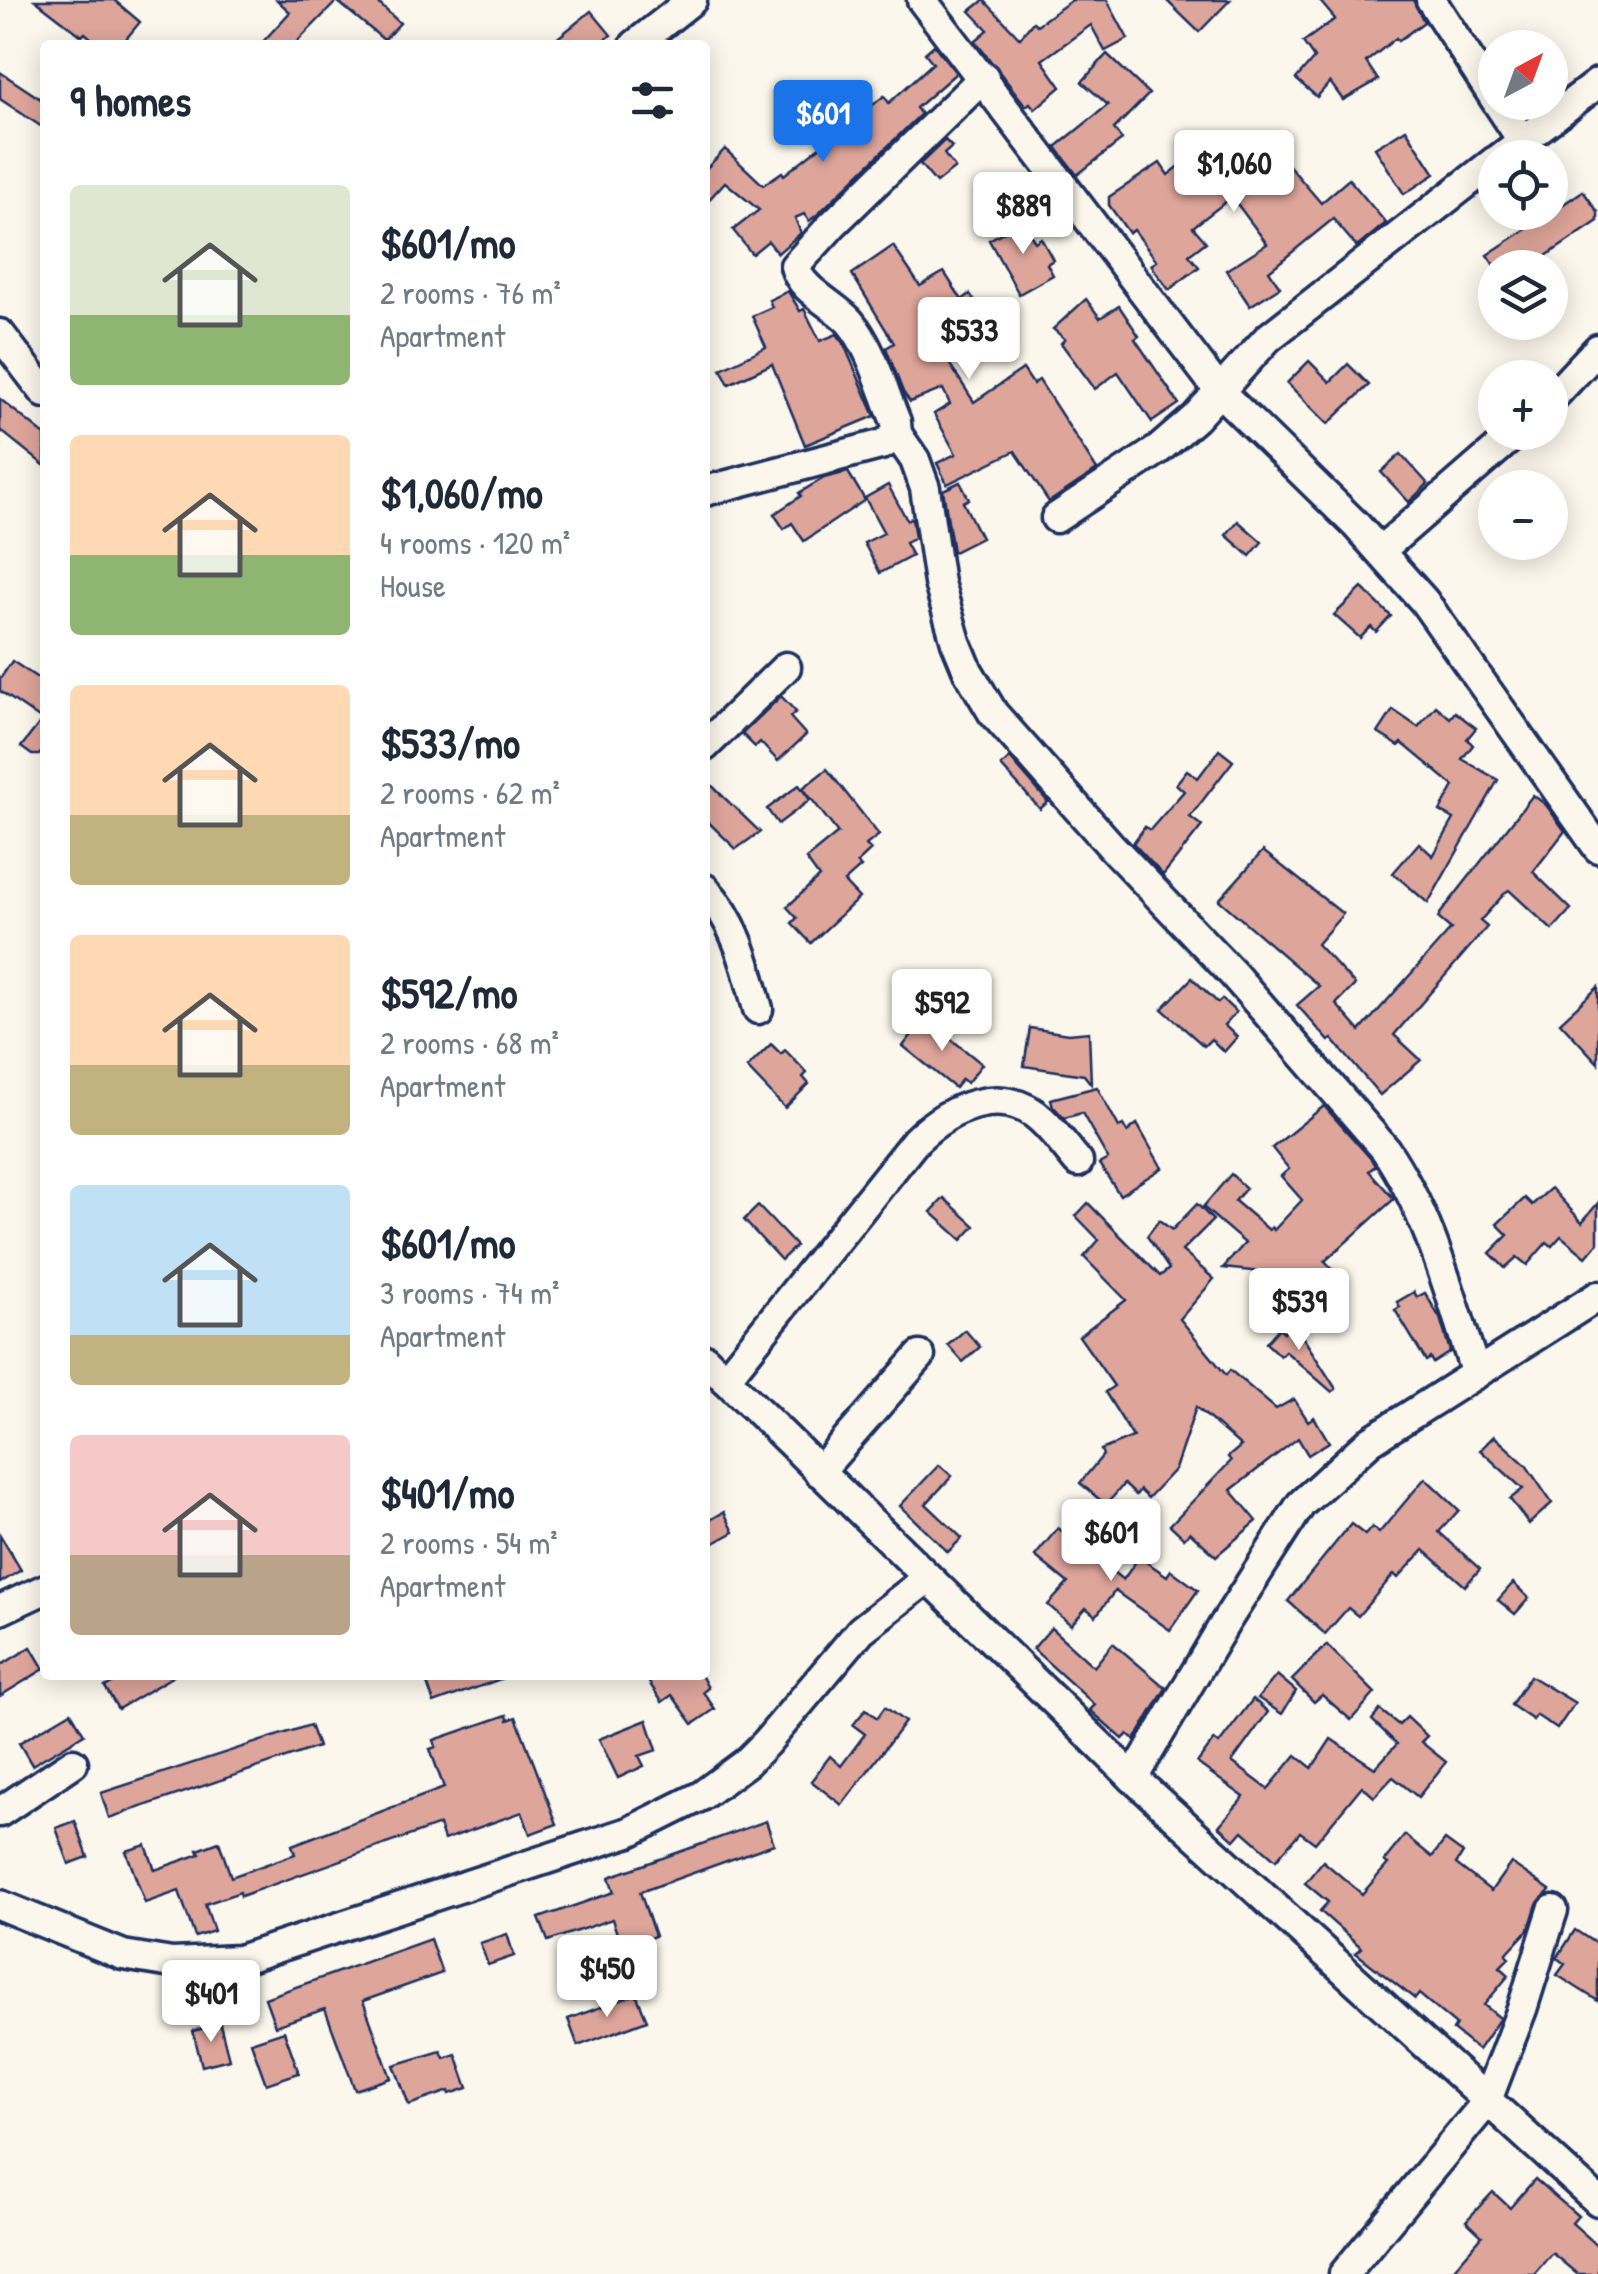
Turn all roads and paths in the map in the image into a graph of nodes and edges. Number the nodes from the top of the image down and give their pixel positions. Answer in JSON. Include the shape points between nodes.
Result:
{"nodes":[{"id":1,"x":692,"y":0,"type":"edge"},
{"id":2,"x":922,"y":0,"type":"edge"},
{"id":3,"x":1431,"y":0,"type":"edge"},
{"id":4,"x":641,"y":40,"type":"edge"},
{"id":5,"x":1478,"y":73,"type":"edge"},
{"id":6,"x":984,"y":78,"type":"junction"},
{"id":7,"x":1598,"y":83,"type":"edge"},
{"id":8,"x":1523,"y":140,"type":"edge"},
{"id":9,"x":1478,"y":175,"type":"edge"},
{"id":10,"x":0,"y":334,"type":"edge"},
{"id":11,"x":1598,"y":349,"type":"edge"},
{"id":12,"x":1568,"y":381,"type":"edge"},
{"id":13,"x":40,"y":386,"type":"edge"},
{"id":14,"x":1220,"y":392,"type":"junction"},
{"id":15,"x":897,"y":434,"type":"junction"},
{"id":16,"x":1495,"y":450,"type":"edge"},
{"id":17,"x":710,"y":490,"type":"edge"},
{"id":18,"x":1056,"y":518,"type":"dead end"},
{"id":19,"x":1380,"y":551,"type":"junction"},
{"id":20,"x":786,"y":667,"type":"dead end"},
{"id":21,"x":710,"y":741,"type":"edge"},
{"id":22,"x":1598,"y":848,"type":"edge"},
{"id":23,"x":710,"y":893,"type":"edge"},
{"id":24,"x":758,"y":1009,"type":"dead end"},
{"id":25,"x":1078,"y":1162,"type":"dead end"},
{"id":26,"x":1598,"y":1296,"type":"edge"},
{"id":27,"x":920,"y":1356,"type":"dead end"},
{"id":28,"x":715,"y":1369,"type":"edge"},
{"id":29,"x":1476,"y":1374,"type":"junction"},
{"id":30,"x":820,"y":1472,"type":"junction"},
{"id":31,"x":928,"y":1578,"type":"junction"},
{"id":32,"x":40,"y":1591,"type":"edge"},
{"id":33,"x":0,"y":1610,"type":"edge"},
{"id":34,"x":73,"y":1763,"type":"dead end"},
{"id":35,"x":1133,"y":1778,"type":"junction"},
{"id":36,"x":0,"y":1812,"type":"edge"},
{"id":37,"x":0,"y":1905,"type":"edge"},
{"id":38,"x":1553,"y":1910,"type":"dead end"},
{"id":39,"x":1486,"y":2103,"type":"junction"},
{"id":40,"x":1598,"y":2202,"type":"edge"},
{"id":41,"x":1344,"y":2274,"type":"edge"}],
"edges":[{"from":1,"to":4,"type":"street"},
{"from":2,"to":6,"type":"street"},
{"from":3,"to":5,"type":"street"},
{"from":6,"to":14,"type":"street"},
{"from":6,"to":15,"type":"street","via":[[796,266],[802,280],[858,332]]},
{"from":7,"to":8,"type":"street"},
{"from":9,"to":14,"type":"street","via":[[1268,338]]},
{"from":10,"to":13,"type":"street"},
{"from":11,"to":12,"type":"street"},
{"from":14,"to":18,"type":"street","via":[[1158,450]]},
{"from":14,"to":19,"type":"street"},
{"from":15,"to":17,"type":"street","via":[[884,444]]},
{"from":15,"to":29,"type":"street","via":[[925,488],[945,608],[980,694],[1384,1149],[1416,1206]]},
{"from":16,"to":19,"type":"street"},
{"from":19,"to":22,"type":"street","via":[[1435,616]]},
{"from":20,"to":21,"type":"street"},
{"from":23,"to":24,"type":"street","via":[[740,940]]},
{"from":25,"to":28,"type":"street","via":[[1040,1118],[1012,1102],[984,1102],[934,1122]]},
{"from":26,"to":29,"type":"street"},
{"from":27,"to":30,"type":"street"},
{"from":28,"to":30,"type":"street"},
{"from":29,"to":35,"type":"street","via":[[1370,1441],[1300,1504]]},
{"from":30,"to":31,"type":"street"},
{"from":31,"to":35,"type":"street"},
{"from":31,"to":37,"type":"street","via":[[861,1630],[747,1762],[701,1796],[630,1832],[239,1960],[172,1963],[123,1955]]},
{"from":32,"to":33,"type":"street"},
{"from":34,"to":36,"type":"street"},
{"from":35,"to":39,"type":"street"},
{"from":38,"to":39,"type":"street"},
{"from":39,"to":40,"type":"street"},
{"from":39,"to":41,"type":"street"}]}
